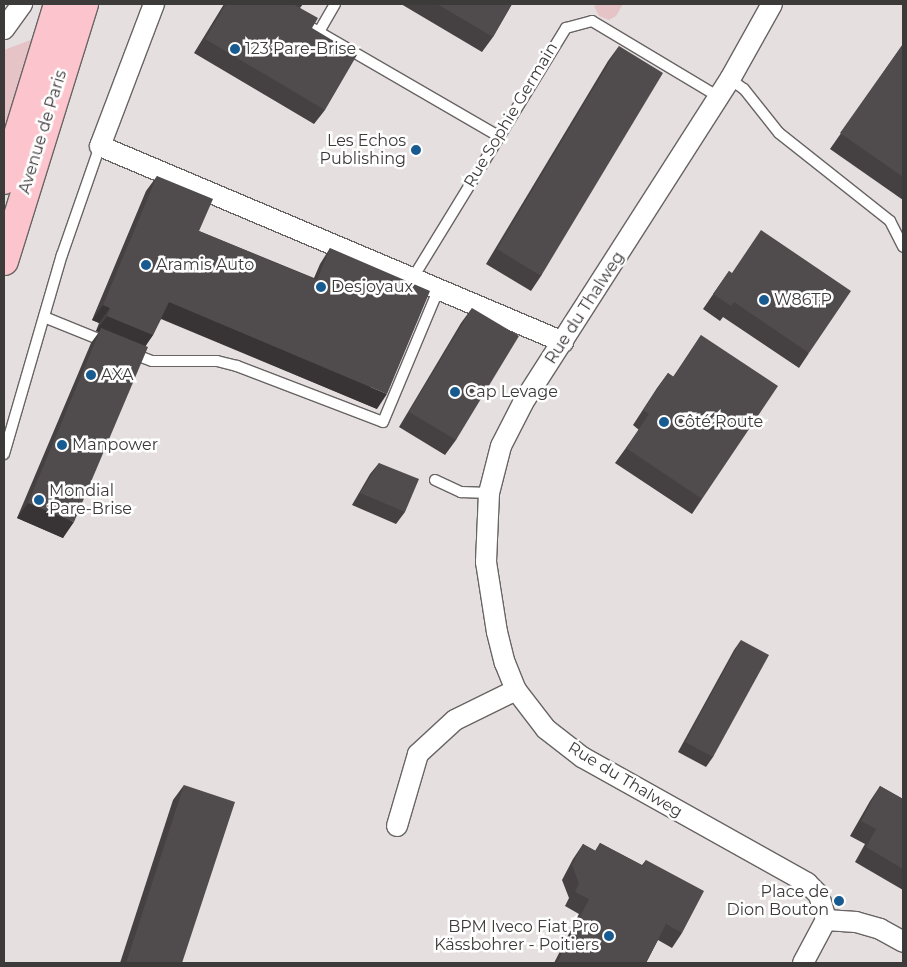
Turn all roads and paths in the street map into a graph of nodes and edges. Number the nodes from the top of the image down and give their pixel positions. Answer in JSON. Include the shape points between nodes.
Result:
{"nodes":[{"id":1,"x":22,"y":4,"type":"edge"},
{"id":2,"x":58,"y":4,"type":"edge"},
{"id":3,"x":84,"y":4,"type":"edge"},
{"id":4,"x":154,"y":4,"type":"edge"},
{"id":5,"x":335,"y":4,"type":"edge"},
{"id":6,"x":772,"y":4,"type":"edge"},
{"id":7,"x":289,"y":14,"type":"edge"},
{"id":8,"x":4,"y":29,"type":"edge"},
{"id":9,"x":320,"y":30,"type":"junction"},
{"id":10,"x":730,"y":79,"type":"junction"},
{"id":11,"x":719,"y":97,"type":"junction"},
{"id":12,"x":498,"y":136,"type":"junction"},
{"id":13,"x":100,"y":146,"type":"junction"},
{"id":14,"x":4,"y":180,"type":"edge"},
{"id":15,"x":903,"y":247,"type":"edge"},
{"id":16,"x":4,"y":261,"type":"edge"},
{"id":17,"x":414,"y":276,"type":"junction"},
{"id":18,"x":439,"y":287,"type":"junction"},
{"id":19,"x":44,"y":318,"type":"junction"},
{"id":20,"x":563,"y":342,"type":"junction"},
{"id":21,"x":4,"y":454,"type":"edge"},
{"id":22,"x":435,"y":480,"type":"dead end"},
{"id":23,"x":489,"y":494,"type":"junction"},
{"id":24,"x":516,"y":690,"type":"junction"},
{"id":25,"x":397,"y":826,"type":"dead end"},
{"id":26,"x":826,"y":920,"type":"junction"},
{"id":27,"x":903,"y":942,"type":"edge"},
{"id":28,"x":803,"y":963,"type":"edge"}],
"edges":[{"from":1,"to":8,"type":"street"},
{"from":2,"to":14,"type":"main road","name":"Avenue de Paris"},
{"from":3,"to":16,"type":"main road","name":"Avenue de Paris"},
{"from":4,"to":13,"type":"street"},
{"from":5,"to":9,"type":"lane"},
{"from":6,"to":10,"type":"street","name":"Rue du Thalweg"},
{"from":7,"to":9,"type":"lane"},
{"from":9,"to":12,"type":"lane"},
{"from":10,"to":11,"type":"street","name":"Rue du Thalweg"},
{"from":10,"to":15,"type":"lane","via":[[744,89],[779,133],[890,221]]},
{"from":11,"to":12,"type":"lane","name":"Rue Sophie Germain","via":[[592,21],[574,24],[559,34]]},
{"from":11,"to":20,"type":"street","name":"Rue du Thalweg"},
{"from":12,"to":17,"type":"lane","name":"Rue Sophie Germain"},
{"from":13,"to":17,"type":"street"},
{"from":13,"to":19,"type":"lane"},
{"from":17,"to":18,"type":"street"},
{"from":18,"to":19,"type":"lane","via":[[382,422],[237,366],[217,361],[152,361]]},
{"from":18,"to":20,"type":"street"},
{"from":19,"to":21,"type":"lane"},
{"from":20,"to":23,"type":"street","name":"Rue du Thalweg","via":[[523,403],[501,446]]},
{"from":22,"to":23,"type":"lane","via":[[461,492]]},
{"from":23,"to":24,"type":"street","name":"Rue du Thalweg","via":[[486,562],[497,632]]},
{"from":24,"to":25,"type":"street","via":[[455,720],[418,754]]},
{"from":24,"to":26,"type":"street","name":"Rue du Thalweg","via":[[546,730],[582,757],[807,883],[819,895]]},
{"from":26,"to":27,"type":"street","via":[[856,922],[880,929]]},
{"from":26,"to":28,"type":"street"}]}
